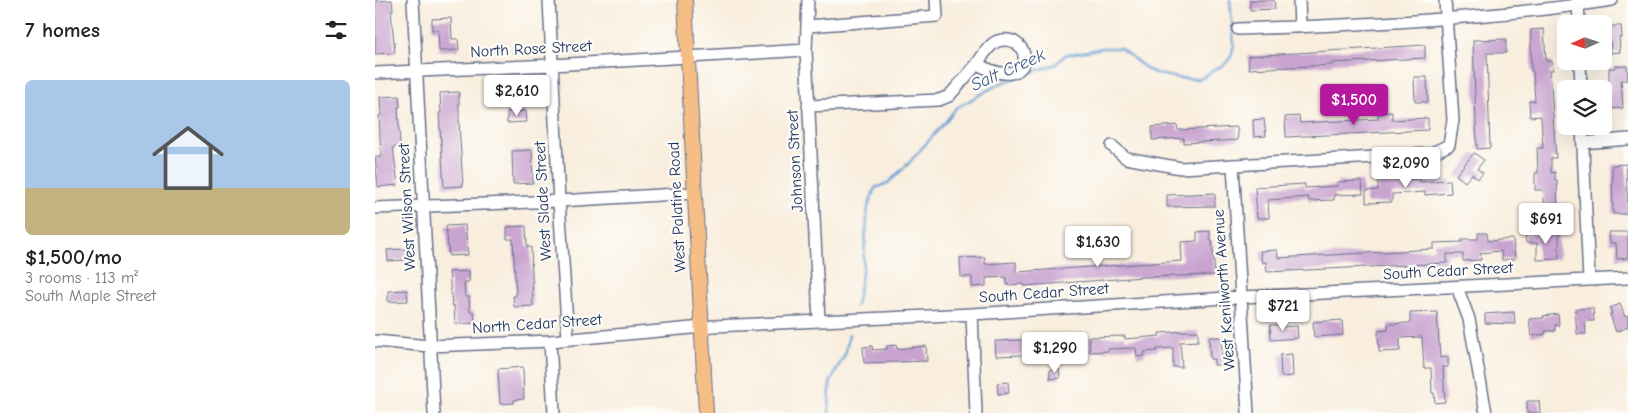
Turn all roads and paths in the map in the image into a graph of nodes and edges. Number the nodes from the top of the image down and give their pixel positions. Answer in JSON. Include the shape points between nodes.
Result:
{"nodes":[{"id":1,"x":413,"y":0,"type":"edge"},
{"id":2,"x":549,"y":0,"type":"edge"},
{"id":3,"x":685,"y":0,"type":"edge"},
{"id":4,"x":808,"y":0,"type":"edge"},
{"id":5,"x":936,"y":0,"type":"edge"},
{"id":6,"x":1299,"y":0,"type":"edge"},
{"id":7,"x":1445,"y":0,"type":"edge"},
{"id":8,"x":1612,"y":0,"type":"edge"},
{"id":9,"x":1578,"y":3,"type":"edge"},
{"id":10,"x":1446,"y":19,"type":"junction"},
{"id":11,"x":808,"y":26,"type":"junction"},
{"id":12,"x":1300,"y":27,"type":"junction"},
{"id":13,"x":1238,"y":29,"type":"dead end"},
{"id":14,"x":806,"y":50,"type":"junction"},
{"id":15,"x":688,"y":56,"type":"junction"},
{"id":16,"x":977,"y":64,"type":"dead end"},
{"id":17,"x":552,"y":65,"type":"junction"},
{"id":18,"x":416,"y":71,"type":"junction"},
{"id":19,"x":375,"y":73,"type":"edge"},
{"id":20,"x":809,"y":106,"type":"junction"},
{"id":21,"x":1583,"y":135,"type":"edge"},
{"id":22,"x":1628,"y":139,"type":"edge"},
{"id":23,"x":1583,"y":143,"type":"junction"},
{"id":24,"x":1112,"y":146,"type":"dead end"},
{"id":25,"x":1233,"y":165,"type":"junction"},
{"id":26,"x":694,"y":193,"type":"junction"},
{"id":27,"x":559,"y":200,"type":"junction"},
{"id":28,"x":423,"y":206,"type":"junction"},
{"id":29,"x":375,"y":208,"type":"edge"},
{"id":30,"x":1628,"y":278,"type":"edge"},
{"id":31,"x":1589,"y":280,"type":"junction"},
{"id":32,"x":1457,"y":287,"type":"junction"},
{"id":33,"x":1242,"y":296,"type":"junction"},
{"id":34,"x":972,"y":314,"type":"junction"},
{"id":35,"x":819,"y":320,"type":"junction"},
{"id":36,"x":701,"y":327,"type":"junction"},
{"id":37,"x":568,"y":339,"type":"junction"},
{"id":38,"x":375,"y":341,"type":"edge"},
{"id":39,"x":550,"y":341,"type":"junction"},
{"id":40,"x":430,"y":346,"type":"junction"},
{"id":41,"x":434,"y":413,"type":"edge"},
{"id":42,"x":554,"y":413,"type":"edge"},
{"id":43,"x":706,"y":413,"type":"edge"},
{"id":44,"x":976,"y":413,"type":"edge"},
{"id":45,"x":1248,"y":413,"type":"edge"},
{"id":46,"x":1485,"y":413,"type":"edge"}],
"edges":[{"from":1,"to":18,"type":"street","name":"West Wilson Street"},
{"from":2,"to":17,"type":"street","name":"West Slade Street"},
{"from":3,"to":15,"type":"main road","name":"West Palatine Road"},
{"from":4,"to":11,"type":"street","name":"Johnson Street"},
{"from":5,"to":11,"type":"street","via":[[937,16]]},
{"from":6,"to":12,"type":"street"},
{"from":7,"to":10,"type":"street"},
{"from":8,"to":9,"type":"street"},
{"from":9,"to":10,"type":"street"},
{"from":10,"to":12,"type":"street"},
{"from":10,"to":25,"type":"street","via":[[1453,120],[1449,145],[1430,154]]},
{"from":11,"to":14,"type":"street","name":"Johnson Street"},
{"from":12,"to":13,"type":"street"},
{"from":14,"to":15,"type":"street","name":"North Rose Street"},
{"from":14,"to":20,"type":"street","name":"Johnson Street"},
{"from":15,"to":17,"type":"street","name":"North Rose Street"},
{"from":15,"to":26,"type":"main road","name":"West Palatine Road"},
{"from":16,"to":20,"type":"street","via":[[949,96],[939,100]]},
{"from":17,"to":18,"type":"street","name":"North Rose Street"},
{"from":17,"to":27,"type":"street","name":"West Slade Street"},
{"from":18,"to":19,"type":"street","name":"North Rose Street"},
{"from":18,"to":28,"type":"street","name":"West Wilson Street"},
{"from":20,"to":35,"type":"street","name":"Johnson Street"},
{"from":21,"to":23,"type":"street"},
{"from":22,"to":23,"type":"street"},
{"from":23,"to":31,"type":"street"},
{"from":24,"to":25,"type":"street","via":[[1126,158],[1181,168]]},
{"from":25,"to":33,"type":"street","name":"West Kenilworth Avenue"},
{"from":26,"to":27,"type":"street"},
{"from":26,"to":36,"type":"main road","name":"West Palatine Road"},
{"from":27,"to":28,"type":"street"},
{"from":27,"to":37,"type":"street","name":"West Slade Street"},
{"from":28,"to":29,"type":"street"},
{"from":28,"to":40,"type":"street","name":"West Wilson Street"},
{"from":30,"to":31,"type":"street","name":"South Cedar Street"},
{"from":31,"to":32,"type":"street","name":"South Cedar Street"},
{"from":32,"to":33,"type":"street","name":"South Cedar Street"},
{"from":32,"to":46,"type":"street","via":[[1469,319]]},
{"from":33,"to":34,"type":"street","name":"South Cedar Street"},
{"from":33,"to":45,"type":"street","name":"West Kenilworth Avenue"},
{"from":34,"to":35,"type":"street","name":"South Cedar Street"},
{"from":34,"to":44,"type":"street"},
{"from":35,"to":36,"type":"street","name":"South Cedar Street"},
{"from":36,"to":37,"type":"street","name":"North Cedar Street"},
{"from":36,"to":43,"type":"main road","name":"West Palatine Road"},
{"from":37,"to":39,"type":"street","name":"North Cedar Street"},
{"from":38,"to":40,"type":"street","name":"North Cedar Street"},
{"from":39,"to":40,"type":"street","name":"North Cedar Street"},
{"from":39,"to":42,"type":"street"},
{"from":40,"to":41,"type":"street","name":"West Wilson Street"}]}
